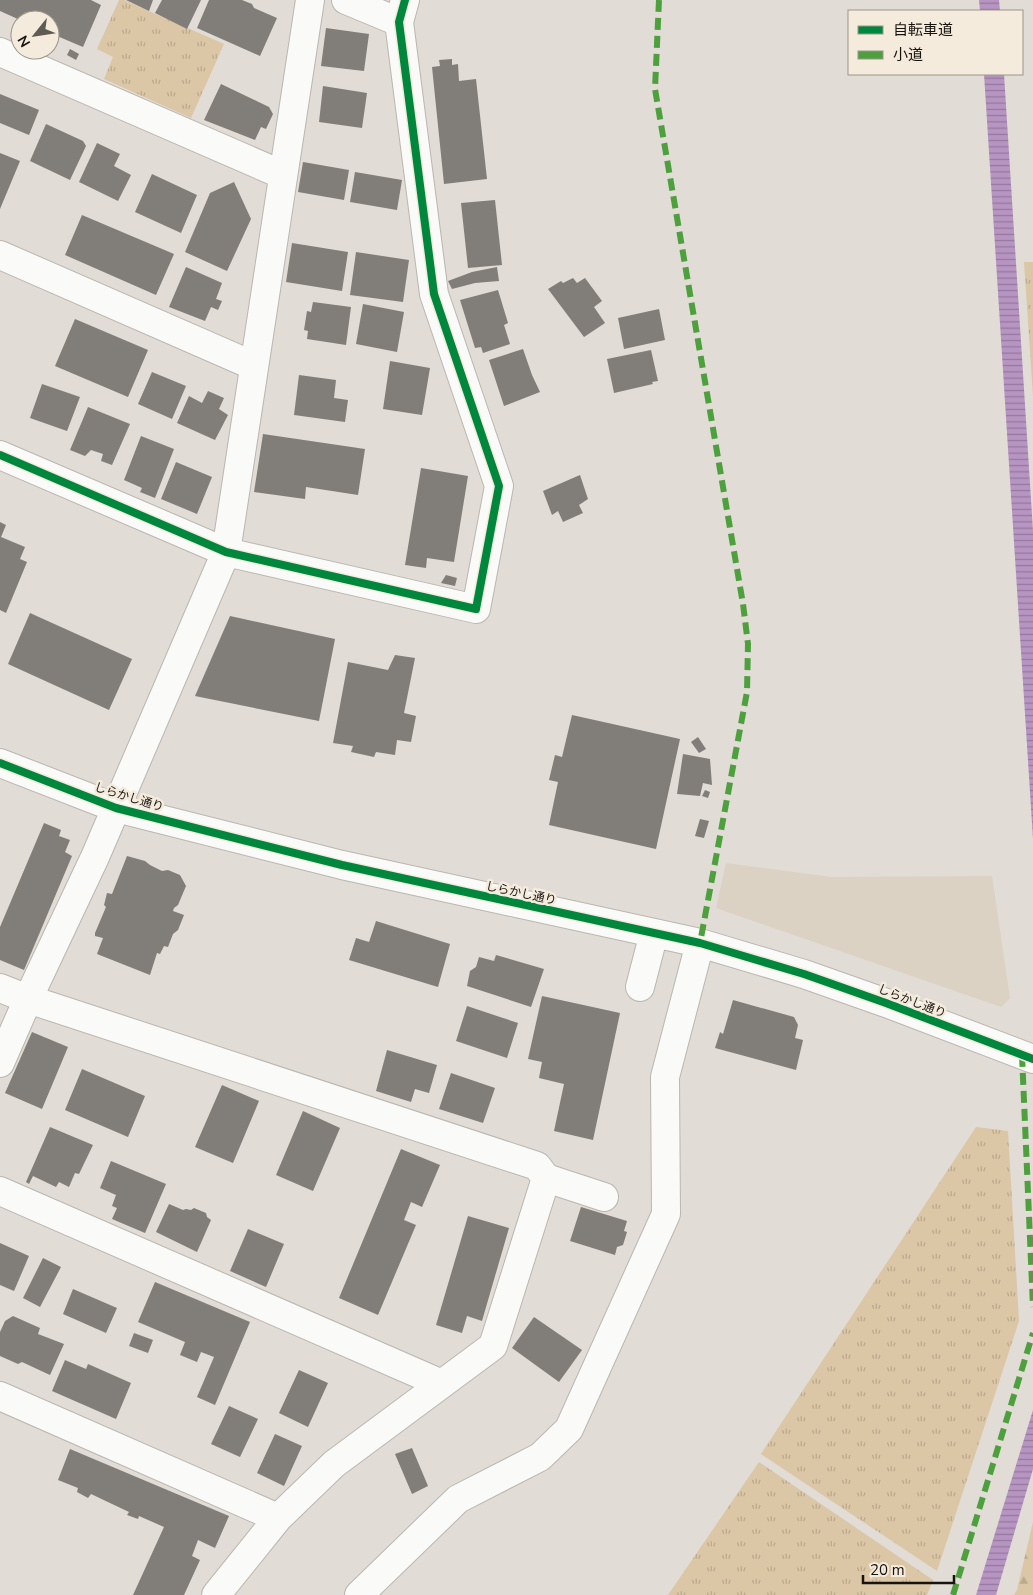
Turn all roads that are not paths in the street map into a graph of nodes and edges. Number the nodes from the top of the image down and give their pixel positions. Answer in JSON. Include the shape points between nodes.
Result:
{"nodes":[{"id":1,"x":310,"y":0,"type":"edge"},
{"id":2,"x":346,"y":0,"type":"edge"},
{"id":3,"x":402,"y":11,"type":"edge"},
{"id":4,"x":0,"y":52,"type":"edge"},
{"id":5,"x":283,"y":175,"type":"junction"},
{"id":6,"x":0,"y":255,"type":"edge"},
{"id":7,"x":254,"y":366,"type":"junction"},
{"id":8,"x":0,"y":455,"type":"edge"},
{"id":9,"x":226,"y":552,"type":"junction"},
{"id":10,"x":0,"y":763,"type":"edge"},
{"id":11,"x":116,"y":808,"type":"junction"},
{"id":12,"x":654,"y":933,"type":"junction"},
{"id":13,"x":700,"y":943,"type":"junction"},
{"id":14,"x":0,"y":988,"type":"edge"},
{"id":15,"x":640,"y":988,"type":"dead end"},
{"id":16,"x":28,"y":999,"type":"junction"},
{"id":17,"x":1033,"y":1059,"type":"edge"},
{"id":18,"x":0,"y":1063,"type":"edge"},
{"id":19,"x":546,"y":1178,"type":"junction"},
{"id":20,"x":0,"y":1190,"type":"edge"},
{"id":21,"x":604,"y":1197,"type":"dead end"},
{"id":22,"x":442,"y":1384,"type":"junction"},
{"id":23,"x":0,"y":1396,"type":"edge"},
{"id":24,"x":278,"y":1518,"type":"junction"},
{"id":25,"x":216,"y":1595,"type":"edge"},
{"id":26,"x":359,"y":1595,"type":"edge"}],
"edges":[{"from":1,"to":5,"type":"street"},
{"from":2,"to":3,"type":"street"},
{"from":3,"to":9,"type":"street","via":[[434,294],[499,486],[476,609]]},
{"from":4,"to":5,"type":"street"},
{"from":5,"to":7,"type":"street"},
{"from":6,"to":7,"type":"street"},
{"from":7,"to":9,"type":"street"},
{"from":8,"to":9,"type":"street"},
{"from":9,"to":11,"type":"street"},
{"from":10,"to":11,"type":"street","name":"しらかし通り"},
{"from":11,"to":12,"type":"street","name":"しらかし通り","via":[[342,865]]},
{"from":11,"to":16,"type":"street"},
{"from":12,"to":13,"type":"street","name":"しらかし通り"},
{"from":12,"to":15,"type":"street"},
{"from":13,"to":17,"type":"street","name":"しらかし通り","via":[[822,980]]},
{"from":13,"to":26,"type":"street","via":[[665,1077],[666,1214],[569,1429],[540,1457],[458,1499]]},
{"from":14,"to":16,"type":"street"},
{"from":16,"to":18,"type":"street"},
{"from":16,"to":19,"type":"street","via":[[537,1166]]},
{"from":19,"to":21,"type":"street"},
{"from":19,"to":22,"type":"street","via":[[493,1346]]},
{"from":20,"to":22,"type":"street"},
{"from":22,"to":24,"type":"street","via":[[334,1464]]},
{"from":23,"to":24,"type":"street"},
{"from":24,"to":25,"type":"street"}]}
